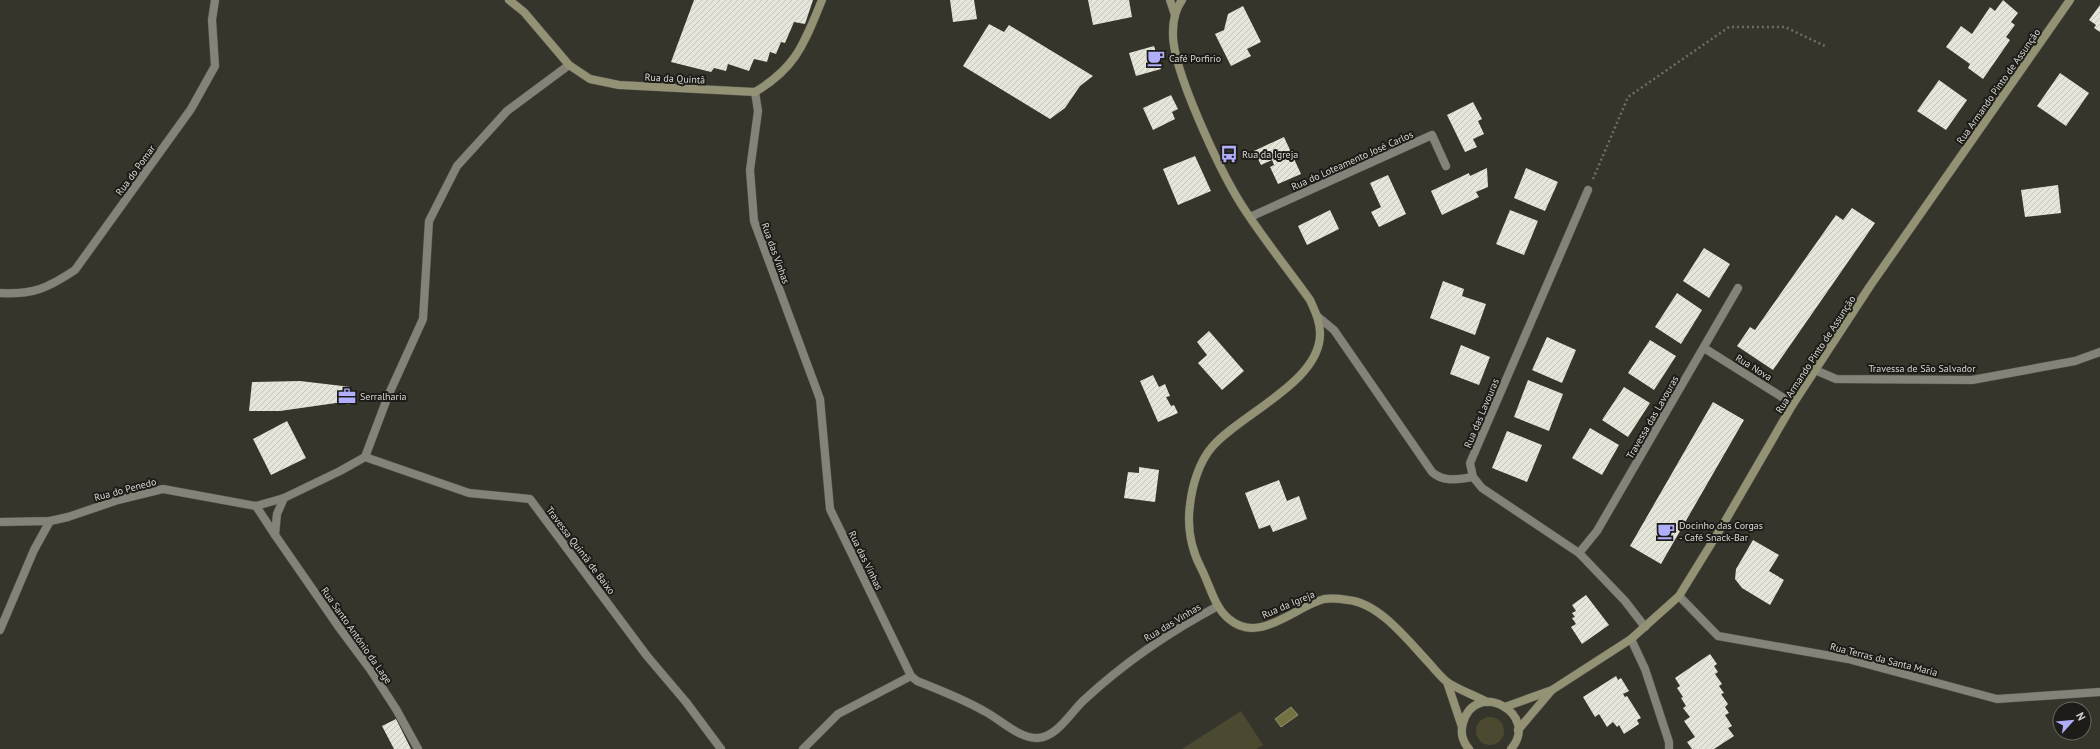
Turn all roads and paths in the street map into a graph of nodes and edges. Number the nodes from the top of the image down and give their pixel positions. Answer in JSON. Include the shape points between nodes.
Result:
{"nodes":[{"id":1,"x":215,"y":0,"type":"edge"},
{"id":2,"x":509,"y":0,"type":"edge"},
{"id":3,"x":822,"y":0,"type":"edge"},
{"id":4,"x":1170,"y":0,"type":"edge"},
{"id":5,"x":1182,"y":0,"type":"edge"},
{"id":6,"x":2070,"y":0,"type":"edge"},
{"id":7,"x":1175,"y":16,"type":"junction"},
{"id":8,"x":1827,"y":47,"type":"dead end"},
{"id":9,"x":569,"y":65,"type":"junction"},
{"id":10,"x":755,"y":92,"type":"junction"},
{"id":11,"x":1446,"y":166,"type":"dead end"},
{"id":12,"x":1588,"y":190,"type":"joint"},
{"id":13,"x":1250,"y":217,"type":"junction"},
{"id":14,"x":1738,"y":288,"type":"dead end"},
{"id":15,"x":0,"y":293,"type":"edge"},
{"id":16,"x":1317,"y":316,"type":"junction"},
{"id":17,"x":1704,"y":348,"type":"junction"},
{"id":18,"x":2100,"y":352,"type":"edge"},
{"id":19,"x":1815,"y":370,"type":"junction"},
{"id":20,"x":1793,"y":404,"type":"junction"},
{"id":21,"x":365,"y":457,"type":"junction"},
{"id":22,"x":1473,"y":477,"type":"junction"},
{"id":23,"x":284,"y":498,"type":"junction"},
{"id":24,"x":256,"y":506,"type":"junction"},
{"id":25,"x":50,"y":521,"type":"junction"},
{"id":26,"x":0,"y":522,"type":"edge"},
{"id":27,"x":275,"y":535,"type":"junction"},
{"id":28,"x":1579,"y":553,"type":"junction"},
{"id":29,"x":1679,"y":596,"type":"junction"},
{"id":30,"x":1218,"y":606,"type":"junction"},
{"id":31,"x":1645,"y":627,"type":"junction"},
{"id":32,"x":0,"y":630,"type":"edge"},
{"id":33,"x":1631,"y":639,"type":"junction"},
{"id":34,"x":911,"y":676,"type":"junction"},
{"id":35,"x":1447,"y":682,"type":"junction"},
{"id":36,"x":1552,"y":690,"type":"junction"},
{"id":37,"x":2100,"y":692,"type":"edge"},
{"id":38,"x":1487,"y":702,"type":"junction"},
{"id":39,"x":1505,"y":707,"type":"junction"},
{"id":40,"x":1462,"y":727,"type":"junction"},
{"id":41,"x":1518,"y":730,"type":"junction"},
{"id":42,"x":418,"y":749,"type":"edge"},
{"id":43,"x":721,"y":749,"type":"edge"},
{"id":44,"x":803,"y":749,"type":"edge"},
{"id":45,"x":1469,"y":749,"type":"edge"},
{"id":46,"x":1511,"y":749,"type":"edge"},
{"id":47,"x":1669,"y":749,"type":"edge"}],
"edges":[{"from":1,"to":15,"type":"street","name":"Rua do Pomar","via":[[212,20],[214,66],[191,109],[80,264],[49,287],[18,294]]},
{"from":2,"to":9,"type":"main road","name":"Rua da Quintã","via":[[524,12]]},
{"from":3,"to":10,"type":"main road","via":[[797,56],[771,83]]},
{"from":4,"to":7,"type":"main road"},
{"from":5,"to":7,"type":"main road","name":"Rua da Igreja"},
{"from":6,"to":19,"type":"main road","name":"Rua Armando Pinto de Assunção","via":[[1870,286]]},
{"from":7,"to":13,"type":"main road","name":"Rua da Igreja","via":[[1172,32],[1185,83],[1223,170]]},
{"from":8,"to":12,"type":"path","via":[[1785,27],[1729,27],[1628,97]]},
{"from":9,"to":10,"type":"main road","name":"Rua da Quintã","via":[[590,79],[619,85]]},
{"from":9,"to":21,"type":"street","via":[[507,111],[457,166],[429,221],[422,319]]},
{"from":10,"to":34,"type":"street","name":"Rua das Vinhas","via":[[758,111],[750,170],[754,221],[820,399],[830,510]]},
{"from":11,"to":13,"type":"street","name":"Rua do Loteamento José Carlos","via":[[1432,135]]},
{"from":12,"to":22,"type":"street","name":"Rua das Lavouras","via":[[1470,463]]},
{"from":13,"to":16,"type":"main road","name":"Rua da Igreja","via":[[1310,300]]},
{"from":14,"to":17,"type":"street","name":"Travessa das Lavouras"},
{"from":16,"to":22,"type":"street","via":[[1334,330],[1432,472],[1438,478],[1448,480]]},
{"from":16,"to":30,"type":"main road","name":"Rua da Igreja","via":[[1320,334],[1316,351],[1306,369],[1274,398],[1226,432],[1211,448],[1197,475],[1191,494],[1190,532],[1194,555]]},
{"from":17,"to":20,"type":"street","name":"Rua Nova"},
{"from":17,"to":28,"type":"street","name":"Travessa das Lavouras","via":[[1596,531]]},
{"from":18,"to":19,"type":"street","name":"Travessa de São Salvador","via":[[2075,361],[1972,380],[1836,379]]},
{"from":19,"to":20,"type":"main road","name":"Rua Armando Pinto de Assunção"},
{"from":20,"to":29,"type":"main road","name":"Rua Armando Pinto de Assunção"},
{"from":21,"to":23,"type":"street"},
{"from":21,"to":43,"type":"street","name":"Travessa Quintã de Baixo","via":[[469,493],[530,499],[647,656]]},
{"from":22,"to":28,"type":"street","via":[[1482,488]]},
{"from":23,"to":24,"type":"street"},
{"from":23,"to":27,"type":"street","via":[[277,514]]},
{"from":24,"to":25,"type":"street","name":"Rua do Penedo","via":[[163,489]]},
{"from":24,"to":27,"type":"street","name":"Rua Santo António da Lage"},
{"from":25,"to":26,"type":"street","name":"Rua do Penedo"},
{"from":25,"to":32,"type":"street","via":[[34,550]]},
{"from":27,"to":42,"type":"street","name":"Rua Santo António da Lage","via":[[379,682]]},
{"from":28,"to":31,"type":"street","via":[[1625,601]]},
{"from":29,"to":31,"type":"main road","name":"Rua Armando Pinto de Assunção"},
{"from":29,"to":37,"type":"street","name":"Rua Terras da Santa Maria","via":[[1718,636],[1848,659],[1997,699]]},
{"from":30,"to":34,"type":"street","name":"Rua das Vinhas","via":[[1166,635],[1126,663],[1051,734],[1037,738],[1021,734],[984,711]]},
{"from":30,"to":35,"type":"main road","name":"Rua da Igreja","via":[[1229,619],[1246,629],[1269,625],[1325,599],[1350,600],[1375,608]]},
{"from":31,"to":33,"type":"main road","name":"Rua Armando Pinto de Assunção"},
{"from":33,"to":36,"type":"main road","name":"Rua Armando Pinto de Assunção"},
{"from":33,"to":47,"type":"street","via":[[1645,669],[1669,742]]},
{"from":34,"to":44,"type":"street","via":[[838,714]]},
{"from":35,"to":38,"type":"main road","name":"Rua da Igreja"},
{"from":35,"to":40,"type":"main road","name":"Rua da Igreja"},
{"from":36,"to":39,"type":"main road","name":"Rua Armando Pinto de Assunção"},
{"from":36,"to":41,"type":"main road","name":"Rua Armando Pinto de Assunção"},
{"from":38,"to":39,"type":"main road","name":"Rua da Igreja"},
{"from":38,"to":40,"type":"main road","via":[[1470,710],[1464,718]]},
{"from":39,"to":41,"type":"main road","via":[[1515,717]]},
{"from":40,"to":45,"type":"main road","name":"Rua da Igreja","via":[[1462,737]]},
{"from":41,"to":46,"type":"main road","via":[[1517,739]]}]}
